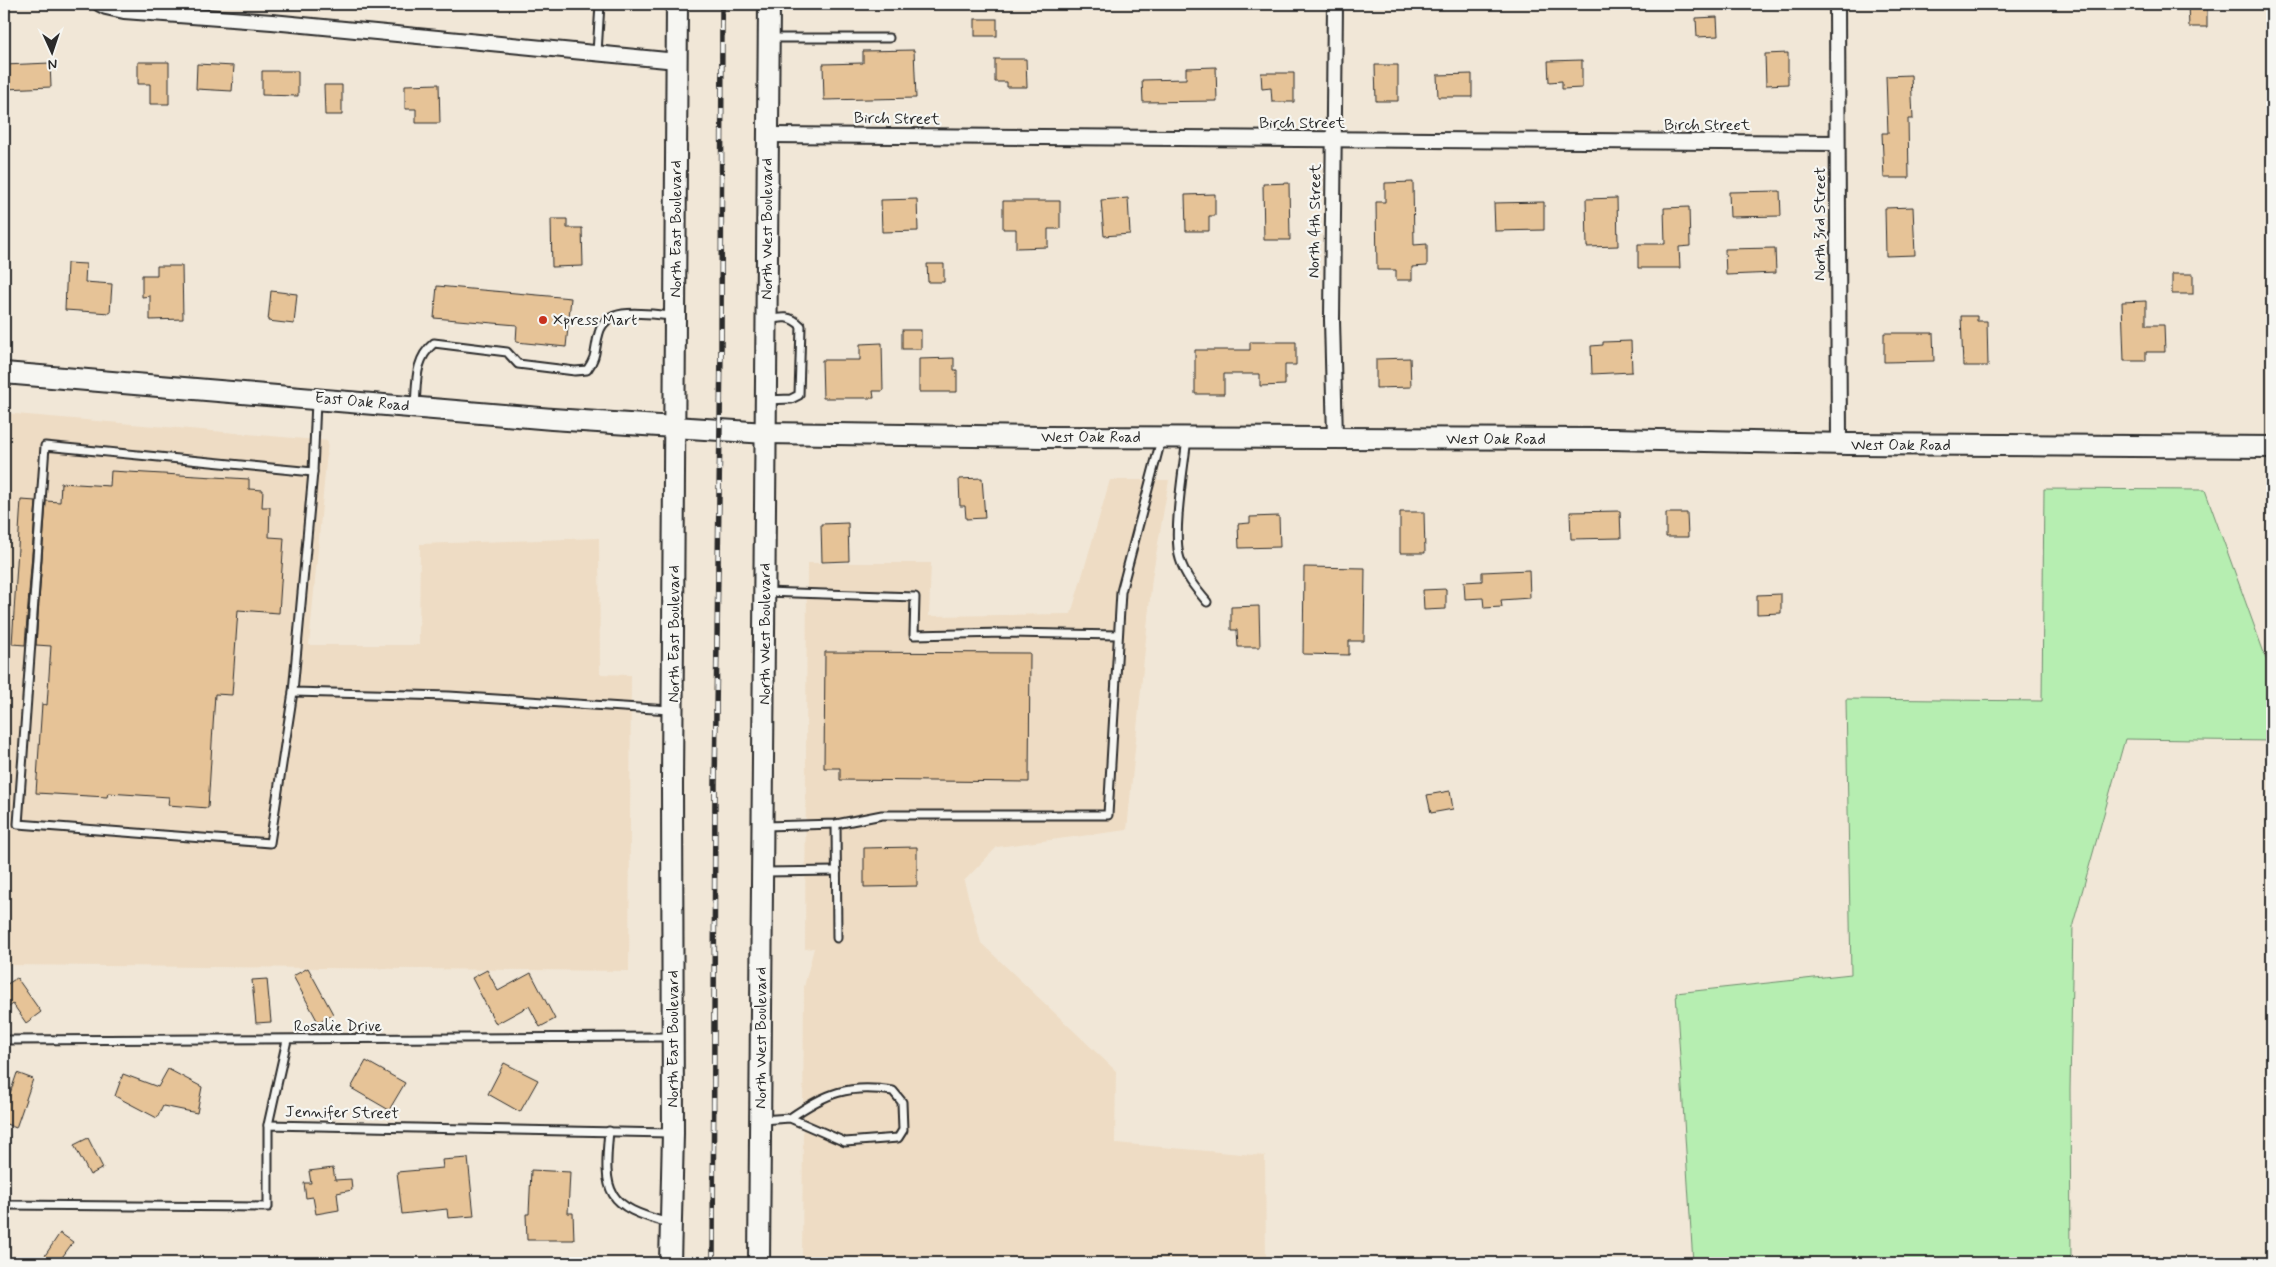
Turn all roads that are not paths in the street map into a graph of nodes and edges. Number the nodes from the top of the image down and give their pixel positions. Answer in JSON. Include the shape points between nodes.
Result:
{"nodes":[{"id":1,"x":100,"y":4,"type":"edge"},
{"id":2,"x":600,"y":4,"type":"edge"},
{"id":3,"x":677,"y":4,"type":"edge"},
{"id":4,"x":769,"y":4,"type":"edge"},
{"id":5,"x":1335,"y":4,"type":"edge"},
{"id":6,"x":1837,"y":4,"type":"edge"},
{"id":7,"x":768,"y":38,"type":"junction"},
{"id":8,"x":889,"y":38,"type":"dead end"},
{"id":9,"x":597,"y":53,"type":"junction"},
{"id":10,"x":677,"y":61,"type":"junction"},
{"id":11,"x":768,"y":136,"type":"junction"},
{"id":12,"x":1333,"y":140,"type":"junction"},
{"id":13,"x":1837,"y":143,"type":"junction"},
{"id":14,"x":676,"y":316,"type":"junction"},
{"id":15,"x":766,"y":320,"type":"junction"},
{"id":16,"x":4,"y":373,"type":"edge"},
{"id":17,"x":316,"y":398,"type":"junction"},
{"id":18,"x":766,"y":400,"type":"junction"},
{"id":19,"x":415,"y":407,"type":"junction"},
{"id":20,"x":675,"y":428,"type":"junction"},
{"id":21,"x":720,"y":431,"type":"joint"},
{"id":22,"x":766,"y":432,"type":"junction"},
{"id":23,"x":1161,"y":438,"type":"junction"},
{"id":24,"x":1188,"y":438,"type":"junction"},
{"id":25,"x":1335,"y":438,"type":"junction"},
{"id":26,"x":1839,"y":444,"type":"junction"},
{"id":27,"x":2272,"y":447,"type":"edge"},
{"id":28,"x":313,"y":472,"type":"junction"},
{"id":29,"x":765,"y":592,"type":"junction"},
{"id":30,"x":1207,"y":602,"type":"dead end"},
{"id":31,"x":1118,"y":635,"type":"junction"},
{"id":32,"x":293,"y":692,"type":"junction"},
{"id":33,"x":673,"y":711,"type":"junction"},
{"id":34,"x":836,"y":824,"type":"junction"},
{"id":35,"x":763,"y":826,"type":"junction"},
{"id":36,"x":836,"y":871,"type":"junction"},
{"id":37,"x":763,"y":872,"type":"junction"},
{"id":38,"x":837,"y":938,"type":"dead end"},
{"id":39,"x":673,"y":1037,"type":"junction"},
{"id":40,"x":4,"y":1040,"type":"edge"},
{"id":41,"x":287,"y":1040,"type":"junction"},
{"id":42,"x":790,"y":1118,"type":"junction"},
{"id":43,"x":761,"y":1120,"type":"junction"},
{"id":44,"x":268,"y":1125,"type":"junction"},
{"id":45,"x":608,"y":1131,"type":"junction"},
{"id":46,"x":673,"y":1133,"type":"junction"},
{"id":47,"x":4,"y":1205,"type":"edge"},
{"id":48,"x":671,"y":1224,"type":"junction"},
{"id":49,"x":670,"y":1263,"type":"edge"},
{"id":50,"x":759,"y":1263,"type":"edge"}],
"edges":[{"from":1,"to":9,"type":"street","via":[[124,11]]},
{"from":2,"to":9,"type":"lane"},
{"from":3,"to":10,"type":"main road","name":"North East Boulevard"},
{"from":4,"to":7,"type":"main road","name":"North West Boulevard"},
{"from":5,"to":12,"type":"street","name":"North 4th Street"},
{"from":6,"to":13,"type":"street","name":"North 3rd Street"},
{"from":7,"to":8,"type":"lane"},
{"from":7,"to":11,"type":"main road","name":"North West Boulevard"},
{"from":9,"to":10,"type":"street"},
{"from":10,"to":14,"type":"main road","name":"North East Boulevard"},
{"from":11,"to":12,"type":"street","name":"Birch Street"},
{"from":11,"to":15,"type":"main road","name":"North West Boulevard"},
{"from":12,"to":13,"type":"street","name":"Birch Street"},
{"from":12,"to":25,"type":"street","name":"North 4th Street"},
{"from":13,"to":26,"type":"street","name":"North 3rd Street"},
{"from":14,"to":19,"type":"lane","via":[[620,314],[608,318],[599,332],[595,359],[587,370],[518,364],[507,352],[434,343],[424,351],[419,363]]},
{"from":14,"to":20,"type":"main road","name":"North East Boulevard"},
{"from":15,"to":18,"type":"main road","name":"North West Boulevard"},
{"from":15,"to":18,"type":"lane","via":[[793,318],[801,326],[801,382],[799,395],[790,399]]},
{"from":16,"to":17,"type":"main road","name":"East Oak Road"},
{"from":17,"to":19,"type":"main road","name":"East Oak Road"},
{"from":17,"to":28,"type":"lane"},
{"from":18,"to":22,"type":"main road","name":"North West Boulevard"},
{"from":19,"to":20,"type":"main road","name":"East Oak Road"},
{"from":20,"to":21,"type":"main road","name":"East Oak Road"},
{"from":20,"to":33,"type":"main road","name":"North East Boulevard"},
{"from":21,"to":22,"type":"main road","name":"West Oak Road"},
{"from":22,"to":23,"type":"main road","name":"West Oak Road"},
{"from":22,"to":29,"type":"main road","name":"North West Boulevard"},
{"from":23,"to":24,"type":"main road","name":"West Oak Road"},
{"from":23,"to":31,"type":"lane","via":[[1120,592]]},
{"from":24,"to":25,"type":"main road","name":"West Oak Road"},
{"from":24,"to":30,"type":"lane","via":[[1178,533],[1180,558],[1191,582]]},
{"from":25,"to":26,"type":"main road","name":"West Oak Road"},
{"from":26,"to":27,"type":"main road","name":"West Oak Road"},
{"from":28,"to":32,"type":"lane"},
{"from":28,"to":32,"type":"lane","via":[[45,446],[18,824],[270,843]]},
{"from":29,"to":31,"type":"lane","via":[[915,597],[914,635]]},
{"from":29,"to":35,"type":"main road","name":"North West Boulevard"},
{"from":31,"to":34,"type":"lane","via":[[1108,815],[882,815]]},
{"from":32,"to":33,"type":"lane","via":[[449,696]]},
{"from":33,"to":39,"type":"main road","name":"North East Boulevard"},
{"from":34,"to":35,"type":"lane"},
{"from":34,"to":36,"type":"lane"},
{"from":35,"to":37,"type":"main road","name":"North West Boulevard"},
{"from":36,"to":37,"type":"lane"},
{"from":36,"to":38,"type":"lane"},
{"from":37,"to":43,"type":"main road","name":"North West Boulevard"},
{"from":39,"to":41,"type":"lane","name":"Rosalie Drive"},
{"from":39,"to":46,"type":"main road","name":"North East Boulevard"},
{"from":40,"to":41,"type":"lane","name":"Rosalie Drive"},
{"from":41,"to":44,"type":"lane"},
{"from":42,"to":42,"type":"lane","via":[[845,1142],[898,1138],[903,1130],[902,1102],[893,1091],[874,1088],[836,1092]]},
{"from":42,"to":43,"type":"lane"},
{"from":43,"to":50,"type":"main road","name":"North West Boulevard"},
{"from":44,"to":45,"type":"lane","name":"Jennifer Street"},
{"from":44,"to":47,"type":"lane","name":"Jennifer Street","via":[[268,1207]]},
{"from":45,"to":46,"type":"lane","name":"Jennifer Street"},
{"from":45,"to":48,"type":"lane","via":[[607,1182],[614,1199],[643,1216]]},
{"from":46,"to":48,"type":"main road","name":"North East Boulevard"},
{"from":48,"to":49,"type":"main road","name":"North East Boulevard"}]}
